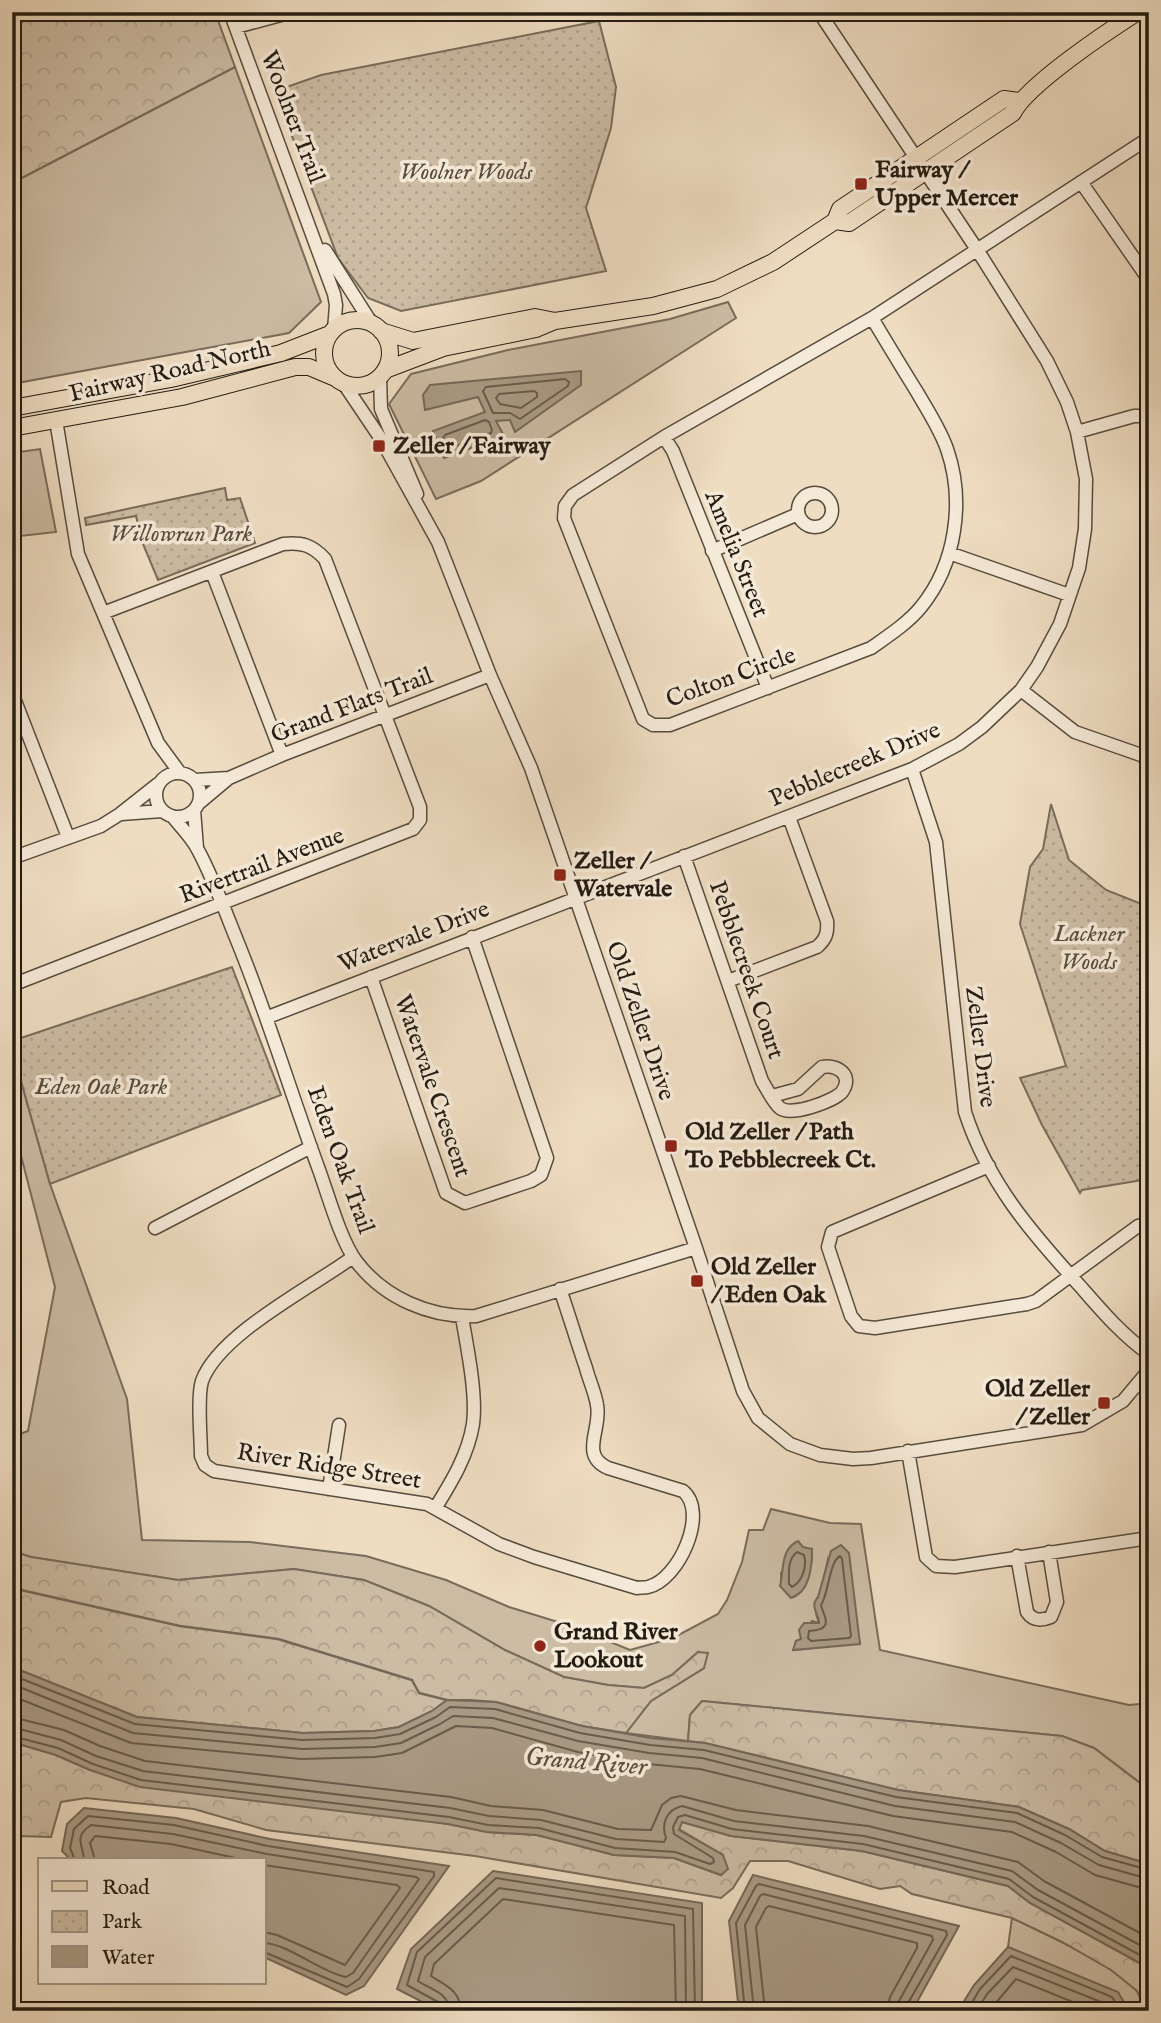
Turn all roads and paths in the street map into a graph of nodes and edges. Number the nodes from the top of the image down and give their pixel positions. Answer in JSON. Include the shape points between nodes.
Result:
{"nodes":[{"id":1,"x":230,"y":12,"type":"edge"},
{"id":2,"x":292,"y":12,"type":"edge"},
{"id":3,"x":819,"y":12,"type":"edge"},
{"id":4,"x":1138,"y":12,"type":"edge"},
{"id":5,"x":236,"y":27,"type":"junction"},
{"id":6,"x":1149,"y":138,"type":"edge"},
{"id":7,"x":920,"y":165,"type":"junction"},
{"id":8,"x":1081,"y":182,"type":"junction"},
{"id":9,"x":314,"y":236,"type":"junction"},
{"id":10,"x":978,"y":251,"type":"junction"},
{"id":11,"x":1149,"y":280,"type":"edge"},
{"id":12,"x":872,"y":318,"type":"junction"},
{"id":13,"x":555,"y":321,"type":"junction"},
{"id":14,"x":377,"y":328,"type":"junction"},
{"id":15,"x":332,"y":332,"type":"junction"},
{"id":16,"x":383,"y":374,"type":"junction"},
{"id":17,"x":340,"y":381,"type":"junction"},
{"id":18,"x":12,"y":408,"type":"edge"},
{"id":19,"x":1149,"y":416,"type":"edge"},
{"id":20,"x":56,"y":420,"type":"junction"},
{"id":21,"x":12,"y":428,"type":"edge"},
{"id":22,"x":1076,"y":432,"type":"junction"},
{"id":23,"x":664,"y":437,"type":"junction"},
{"id":24,"x":798,"y":514,"type":"dead end"},
{"id":25,"x":425,"y":518,"type":"junction"},
{"id":26,"x":712,"y":551,"type":"junction"},
{"id":27,"x":949,"y":553,"type":"junction"},
{"id":28,"x":212,"y":572,"type":"junction"},
{"id":29,"x":1069,"y":595,"type":"junction"},
{"id":30,"x":103,"y":613,"type":"junction"},
{"id":31,"x":490,"y":675,"type":"junction"},
{"id":32,"x":768,"y":688,"type":"junction"},
{"id":33,"x":1021,"y":690,"type":"junction"},
{"id":34,"x":12,"y":693,"type":"edge"},
{"id":35,"x":385,"y":716,"type":"junction"},
{"id":36,"x":19,"y":728,"type":"edge"},
{"id":37,"x":158,"y":743,"type":"junction"},
{"id":38,"x":282,"y":755,"type":"junction"},
{"id":39,"x":1149,"y":761,"type":"edge"},
{"id":40,"x":912,"y":769,"type":"junction"},
{"id":41,"x":180,"y":773,"type":"junction"},
{"id":42,"x":229,"y":778,"type":"junction"},
{"id":43,"x":195,"y":780,"type":"junction"},
{"id":44,"x":160,"y":781,"type":"junction"},
{"id":45,"x":196,"y":807,"type":"junction"},
{"id":46,"x":167,"y":813,"type":"junction"},
{"id":47,"x":120,"y":814,"type":"junction"},
{"id":48,"x":789,"y":817,"type":"junction"},
{"id":49,"x":68,"y":837,"type":"junction"},
{"id":50,"x":197,"y":848,"type":"junction"},
{"id":51,"x":684,"y":856,"type":"junction"},
{"id":52,"x":12,"y":858,"type":"edge"},
{"id":53,"x":575,"y":897,"type":"junction"},
{"id":54,"x":223,"y":905,"type":"junction"},
{"id":55,"x":472,"y":937,"type":"junction"},
{"id":56,"x":371,"y":977,"type":"junction"},
{"id":57,"x":728,"y":981,"type":"junction"},
{"id":58,"x":12,"y":985,"type":"edge"},
{"id":59,"x":268,"y":1017,"type":"junction"},
{"id":60,"x":772,"y":1096,"type":"junction"},
{"id":61,"x":311,"y":1147,"type":"junction"},
{"id":62,"x":989,"y":1166,"type":"junction"},
{"id":63,"x":1149,"y":1223,"type":"edge"},
{"id":64,"x":155,"y":1228,"type":"dead end"},
{"id":65,"x":696,"y":1248,"type":"junction"},
{"id":66,"x":353,"y":1257,"type":"junction"},
{"id":67,"x":1070,"y":1275,"type":"junction"},
{"id":68,"x":560,"y":1289,"type":"junction"},
{"id":69,"x":462,"y":1317,"type":"junction"},
{"id":70,"x":1149,"y":1354,"type":"edge"},
{"id":71,"x":1149,"y":1370,"type":"edge"},
{"id":72,"x":339,"y":1425,"type":"dead end"},
{"id":73,"x":908,"y":1451,"type":"junction"},
{"id":74,"x":329,"y":1489,"type":"junction"},
{"id":75,"x":436,"y":1507,"type":"junction"},
{"id":76,"x":1149,"y":1538,"type":"edge"},
{"id":77,"x":1049,"y":1552,"type":"junction"},
{"id":78,"x":1017,"y":1556,"type":"junction"}],
"edges":[{"from":1,"to":5,"type":"street","name":"Woolner Trail"},
{"from":2,"to":5,"type":"street"},
{"from":3,"to":7,"type":"street","name":"Pebblecreek Drive"},
{"from":4,"to":7,"type":"main road","via":[[1019,101],[1004,99]]},
{"from":5,"to":9,"type":"street","name":"Woolner Trail"},
{"from":6,"to":8,"type":"street","name":"Colton Circle"},
{"from":7,"to":10,"type":"street","name":"Pebblecreek Drive"},
{"from":7,"to":13,"type":"main road","via":[[840,209],[835,221],[773,262],[717,289],[653,306]]},
{"from":8,"to":10,"type":"street","name":"Colton Circle"},
{"from":8,"to":11,"type":"street"},
{"from":9,"to":14,"type":"street","name":"Woolner Trail"},
{"from":9,"to":15,"type":"street","name":"Woolner Trail","via":[[334,293]]},
{"from":10,"to":12,"type":"street","name":"Colton Circle"},
{"from":10,"to":22,"type":"street","name":"Pebblecreek Drive","via":[[1047,361]]},
{"from":12,"to":23,"type":"street","name":"Colton Circle"},
{"from":12,"to":27,"type":"street","name":"Colton Circle","via":[[937,426],[953,468],[955,525]]},
{"from":13,"to":14,"type":"main road","via":[[535,317],[413,341]]},
{"from":13,"to":16,"type":"main road","via":[[432,351]]},
{"from":14,"to":15,"type":"main road","via":[[352,321]]},
{"from":14,"to":16,"type":"main road","via":[[390,354]]},
{"from":15,"to":17,"type":"main road","via":[[324,358],[328,370]]},
{"from":15,"to":18,"type":"main road","name":"Fairway Road North","via":[[281,353]]},
{"from":16,"to":17,"type":"main road","via":[[358,386]]},
{"from":16,"to":25,"type":"street","name":"Old Zeller Drive","via":[[381,409]]},
{"from":17,"to":20,"type":"main road","name":"Fairway Road North","via":[[309,367],[295,367],[182,397]]},
{"from":17,"to":25,"type":"street","name":"Old Zeller Drive","via":[[372,423]]},
{"from":19,"to":22,"type":"street"},
{"from":20,"to":21,"type":"main road","name":"Fairway Road North"},
{"from":20,"to":30,"type":"street","via":[[78,554]]},
{"from":22,"to":29,"type":"street","name":"Pebblecreek Drive","via":[[1086,479],[1085,529]]},
{"from":23,"to":26,"type":"street","name":"Amelia Street"},
{"from":23,"to":32,"type":"street","name":"Colton Circle","via":[[573,495],[564,518],[643,719],[653,725],[670,725]]},
{"from":24,"to":26,"type":"street"},
{"from":25,"to":31,"type":"street","name":"Old Zeller Drive"},
{"from":26,"to":32,"type":"street","name":"Amelia Street"},
{"from":27,"to":29,"type":"street"},
{"from":27,"to":32,"type":"street","name":"Colton Circle","via":[[921,608],[896,631],[871,648]]},
{"from":28,"to":30,"type":"street"},
{"from":28,"to":35,"type":"street","via":[[283,544],[307,544],[317,550],[325,559]]},
{"from":28,"to":38,"type":"street"},
{"from":29,"to":33,"type":"street","name":"Pebblecreek Drive","via":[[1050,646]]},
{"from":30,"to":37,"type":"street"},
{"from":31,"to":35,"type":"street","name":"Grand Flats Trail"},
{"from":31,"to":53,"type":"street","name":"Old Zeller Drive","via":[[531,768]]},
{"from":33,"to":39,"type":"street","via":[[1076,732]]},
{"from":33,"to":40,"type":"street","name":"Pebblecreek Drive","via":[[959,744]]},
{"from":34,"to":36,"type":"street"},
{"from":35,"to":38,"type":"street","name":"Grand Flats Trail"},
{"from":35,"to":54,"type":"street","name":"Rivertrail Avenue","via":[[420,807],[420,820],[413,829]]},
{"from":36,"to":49,"type":"street"},
{"from":37,"to":41,"type":"street"},
{"from":37,"to":44,"type":"street"},
{"from":38,"to":42,"type":"street","name":"Grand Flats Trail"},
{"from":40,"to":48,"type":"street","name":"Pebblecreek Drive"},
{"from":40,"to":62,"type":"street","name":"Zeller Drive","via":[[936,842],[965,1112]]},
{"from":41,"to":43,"type":"street"},
{"from":41,"to":44,"type":"street"},
{"from":42,"to":43,"type":"street","name":"Grand Flats Trail"},
{"from":42,"to":45,"type":"street","name":"Grand Flats Trail"},
{"from":43,"to":45,"type":"street","via":[[200,792]]},
{"from":44,"to":46,"type":"street","via":[[156,798]]},
{"from":44,"to":47,"type":"street"},
{"from":45,"to":46,"type":"street","via":[[180,817]]},
{"from":45,"to":50,"type":"street","name":"Eden Oak Trail"},
{"from":46,"to":47,"type":"street"},
{"from":46,"to":50,"type":"street","name":"Eden Oak Trail"},
{"from":47,"to":49,"type":"street"},
{"from":48,"to":51,"type":"street","name":"Pebblecreek Drive"},
{"from":48,"to":57,"type":"street","via":[[828,931],[817,947]]},
{"from":49,"to":52,"type":"street"},
{"from":50,"to":54,"type":"street","name":"Eden Oak Trail"},
{"from":51,"to":53,"type":"street","name":"Pebblecreek Drive"},
{"from":51,"to":57,"type":"street","name":"Pebblecreek Court"},
{"from":53,"to":55,"type":"street","name":"Watervale Drive"},
{"from":53,"to":65,"type":"street","name":"Old Zeller Drive"},
{"from":54,"to":58,"type":"street","name":"Rivertrail Avenue"},
{"from":54,"to":59,"type":"street","name":"Eden Oak Trail"},
{"from":55,"to":56,"type":"street","name":"Watervale Drive"},
{"from":55,"to":56,"type":"street","name":"Watervale Crescent","via":[[547,1158],[541,1175],[531,1181],[465,1203],[446,1193]]},
{"from":56,"to":59,"type":"street","name":"Watervale Drive"},
{"from":57,"to":60,"type":"street","name":"Pebblecreek Court","via":[[762,1081]]},
{"from":59,"to":61,"type":"street","name":"Eden Oak Trail"},
{"from":60,"to":60,"type":"street","name":"Pebblecreek Court","via":[[789,1112],[806,1108],[835,1097],[845,1086],[845,1078],[842,1069],[822,1067],[798,1089]]},
{"from":61,"to":64,"type":"street"},
{"from":61,"to":66,"type":"street","name":"Eden Oak Trail"},
{"from":62,"to":67,"type":"street","name":"Zeller Drive","via":[[1025,1225]]},
{"from":62,"to":67,"type":"street","via":[[832,1232],[828,1247],[851,1316],[859,1326],[876,1328],[1016,1307],[1036,1301]]},
{"from":63,"to":67,"type":"street"},
{"from":65,"to":68,"type":"street","name":"Eden Oak Trail"},
{"from":65,"to":73,"type":"street","name":"Old Zeller Drive","via":[[743,1391],[758,1418],[790,1444],[820,1455],[853,1460]]},
{"from":66,"to":69,"type":"street","name":"Eden Oak Trail","via":[[401,1300]]},
{"from":66,"to":74,"type":"street","name":"River Ridge Street","via":[[225,1346],[201,1384],[201,1456],[205,1465],[214,1471]]},
{"from":67,"to":70,"type":"street","name":"Zeller Drive","via":[[1120,1331]]},
{"from":68,"to":69,"type":"street","name":"Eden Oak Trail"},
{"from":68,"to":75,"type":"street","via":[[597,1405],[593,1457],[608,1468],[673,1487],[690,1497],[692,1529],[677,1563],[658,1582],[637,1588],[499,1544]]},
{"from":69,"to":75,"type":"street","via":[[473,1423],[461,1463]]},
{"from":71,"to":73,"type":"street","name":"Old Zeller Drive","via":[[1123,1401],[1082,1424]]},
{"from":72,"to":74,"type":"street"},
{"from":73,"to":78,"type":"street","via":[[929,1561],[946,1568]]},
{"from":74,"to":75,"type":"street","name":"River Ridge Street"},
{"from":76,"to":77,"type":"street"},
{"from":77,"to":78,"type":"street"},
{"from":77,"to":78,"type":"street","via":[[1056,1609],[1042,1620],[1027,1612]]}]}
